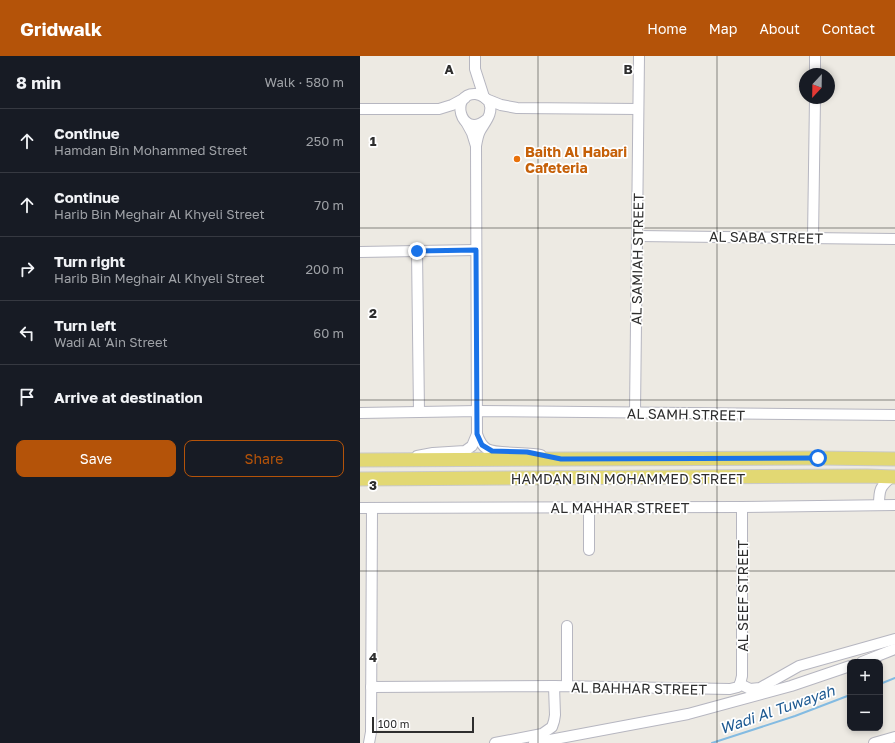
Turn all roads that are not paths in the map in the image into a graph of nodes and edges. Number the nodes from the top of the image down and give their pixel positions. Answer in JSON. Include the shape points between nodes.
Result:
{"nodes":[{"id":1,"x":475,"y":56,"type":"edge"},
{"id":2,"x":639,"y":56,"type":"edge"},
{"id":3,"x":816,"y":56,"type":"edge"},
{"id":4,"x":815,"y":68,"type":"edge"},
{"id":5,"x":475,"y":70,"type":"junction"},
{"id":6,"x":465,"y":98,"type":"junction"},
{"id":7,"x":485,"y":98,"type":"junction"},
{"id":8,"x":815,"y":104,"type":"edge"},
{"id":9,"x":517,"y":108,"type":"junction"},
{"id":10,"x":360,"y":109,"type":"edge"},
{"id":11,"x":439,"y":109,"type":"junction"},
{"id":12,"x":638,"y":109,"type":"junction"},
{"id":13,"x":487,"y":119,"type":"junction"},
{"id":14,"x":465,"y":121,"type":"junction"},
{"id":15,"x":476,"y":146,"type":"junction"},
{"id":16,"x":638,"y":236,"type":"junction"},
{"id":17,"x":813,"y":238,"type":"junction"},
{"id":18,"x":895,"y":239,"type":"edge"},
{"id":19,"x":476,"y":250,"type":"junction"},
{"id":20,"x":417,"y":251,"type":"junction"},
{"id":21,"x":360,"y":252,"type":"edge"},
{"id":22,"x":478,"y":411,"type":"junction"},
{"id":23,"x":419,"y":412,"type":"junction"},
{"id":24,"x":360,"y":413,"type":"edge"},
{"id":25,"x":635,"y":413,"type":"junction"},
{"id":26,"x":895,"y":415,"type":"edge"},
{"id":27,"x":477,"y":434,"type":"junction"},
{"id":28,"x":561,"y":459,"type":"junction"},
{"id":29,"x":895,"y":459,"type":"edge"},
{"id":30,"x":360,"y":460,"type":"edge"},
{"id":31,"x":404,"y":460,"type":"junction"},
{"id":32,"x":867,"y":476,"type":"junction"},
{"id":33,"x":894,"y":477,"type":"edge"},
{"id":34,"x":360,"y":479,"type":"edge"},
{"id":35,"x":880,"y":491,"type":"junction"},
{"id":36,"x":879,"y":505,"type":"junction"},
{"id":37,"x":895,"y":505,"type":"edge"},
{"id":38,"x":589,"y":507,"type":"junction"},
{"id":39,"x":742,"y":507,"type":"junction"},
{"id":40,"x":360,"y":508,"type":"edge"},
{"id":41,"x":372,"y":508,"type":"junction"},
{"id":42,"x":589,"y":550,"type":"dead end"},
{"id":43,"x":567,"y":626,"type":"dead end"},
{"id":44,"x":895,"y":639,"type":"edge"},
{"id":45,"x":895,"y":649,"type":"edge"},
{"id":46,"x":870,"y":659,"type":"edge"},
{"id":47,"x":847,"y":667,"type":"edge"},
{"id":48,"x":740,"y":684,"type":"junction"},
{"id":49,"x":554,"y":686,"type":"junction"},
{"id":50,"x":567,"y":686,"type":"junction"},
{"id":51,"x":371,"y":687,"type":"junction"},
{"id":52,"x":895,"y":736,"type":"edge"},
{"id":53,"x":369,"y":743,"type":"edge"},
{"id":54,"x":495,"y":743,"type":"edge"},
{"id":55,"x":534,"y":743,"type":"edge"},
{"id":56,"x":874,"y":743,"type":"edge"}],
"edges":[{"from":1,"to":5,"type":"street"},
{"from":2,"to":12,"type":"street","name":"AL SAMIAH STREET"},
{"from":3,"to":4,"type":"street"},
{"from":5,"to":6,"type":"street"},
{"from":5,"to":7,"type":"street"},
{"from":6,"to":7,"type":"street","via":[[475,94]]},
{"from":6,"to":11,"type":"street"},
{"from":6,"to":14,"type":"street","via":[[460,107],[461,116]]},
{"from":7,"to":9,"type":"street"},
{"from":7,"to":13,"type":"street","via":[[490,106]]},
{"from":8,"to":17,"type":"street"},
{"from":9,"to":12,"type":"street"},
{"from":9,"to":13,"type":"street"},
{"from":10,"to":11,"type":"street"},
{"from":11,"to":14,"type":"street"},
{"from":12,"to":16,"type":"street","name":"AL SAMIAH STREET"},
{"from":13,"to":14,"type":"street","via":[[477,125]]},
{"from":13,"to":15,"type":"street"},
{"from":14,"to":15,"type":"street"},
{"from":15,"to":19,"type":"street"},
{"from":16,"to":17,"type":"street","name":"AL SABA STREET"},
{"from":16,"to":25,"type":"street","name":"AL SAMIAH STREET"},
{"from":17,"to":18,"type":"street","name":"AL SABA STREET"},
{"from":19,"to":20,"type":"street"},
{"from":19,"to":22,"type":"street"},
{"from":20,"to":21,"type":"street"},
{"from":20,"to":23,"type":"street"},
{"from":22,"to":23,"type":"street","name":"AL SAMH STREET"},
{"from":22,"to":25,"type":"street","name":"AL SAMH STREET"},
{"from":22,"to":27,"type":"street"},
{"from":23,"to":24,"type":"street","name":"AL SAMH STREET"},
{"from":25,"to":26,"type":"street","name":"AL SAMH STREET"},
{"from":27,"to":28,"type":"street","via":[[482,445],[492,451],[527,452]]},
{"from":27,"to":31,"type":"street","via":[[472,446],[465,452],[433,453]]},
{"from":28,"to":29,"type":"main road","name":"HAMDAN BIN MOHAMMED STREET"},
{"from":28,"to":31,"type":"main road","name":"HAMDAN BIN MOHAMMED STREET"},
{"from":30,"to":31,"type":"main road","name":"HAMDAN BIN MOHAMMED STREET"},
{"from":32,"to":33,"type":"main road","name":"HAMDAN BIN MOHAMMED STREET"},
{"from":32,"to":34,"type":"main road","name":"HAMDAN BIN MOHAMMED STREET"},
{"from":32,"to":35,"type":"street"},
{"from":33,"to":35,"type":"street","via":[[887,481]]},
{"from":35,"to":36,"type":"street"},
{"from":36,"to":37,"type":"street","name":"AL MAHHAR STREET"},
{"from":36,"to":39,"type":"street","name":"AL MAHHAR STREET"},
{"from":38,"to":39,"type":"street","name":"AL MAHHAR STREET"},
{"from":38,"to":41,"type":"street","name":"AL MAHHAR STREET"},
{"from":38,"to":42,"type":"street"},
{"from":39,"to":48,"type":"street","name":"AL SEEF STREET"},
{"from":40,"to":41,"type":"street","name":"AL MAHHAR STREET"},
{"from":41,"to":51,"type":"street"},
{"from":43,"to":50,"type":"street"},
{"from":44,"to":48,"type":"street","via":[[799,666],[760,688],[750,689]]},
{"from":45,"to":46,"type":"street"},
{"from":47,"to":55,"type":"street","via":[[791,686],[688,714]]},
{"from":48,"to":50,"type":"street","name":"AL BAHHAR STREET","via":[[730,690]]},
{"from":49,"to":50,"type":"street","name":"AL BAHHAR STREET"},
{"from":49,"to":51,"type":"street","name":"AL BAHHAR STREET"},
{"from":49,"to":54,"type":"street","via":[[554,721],[547,731]]},
{"from":51,"to":53,"type":"street"},
{"from":52,"to":56,"type":"street"}]}
